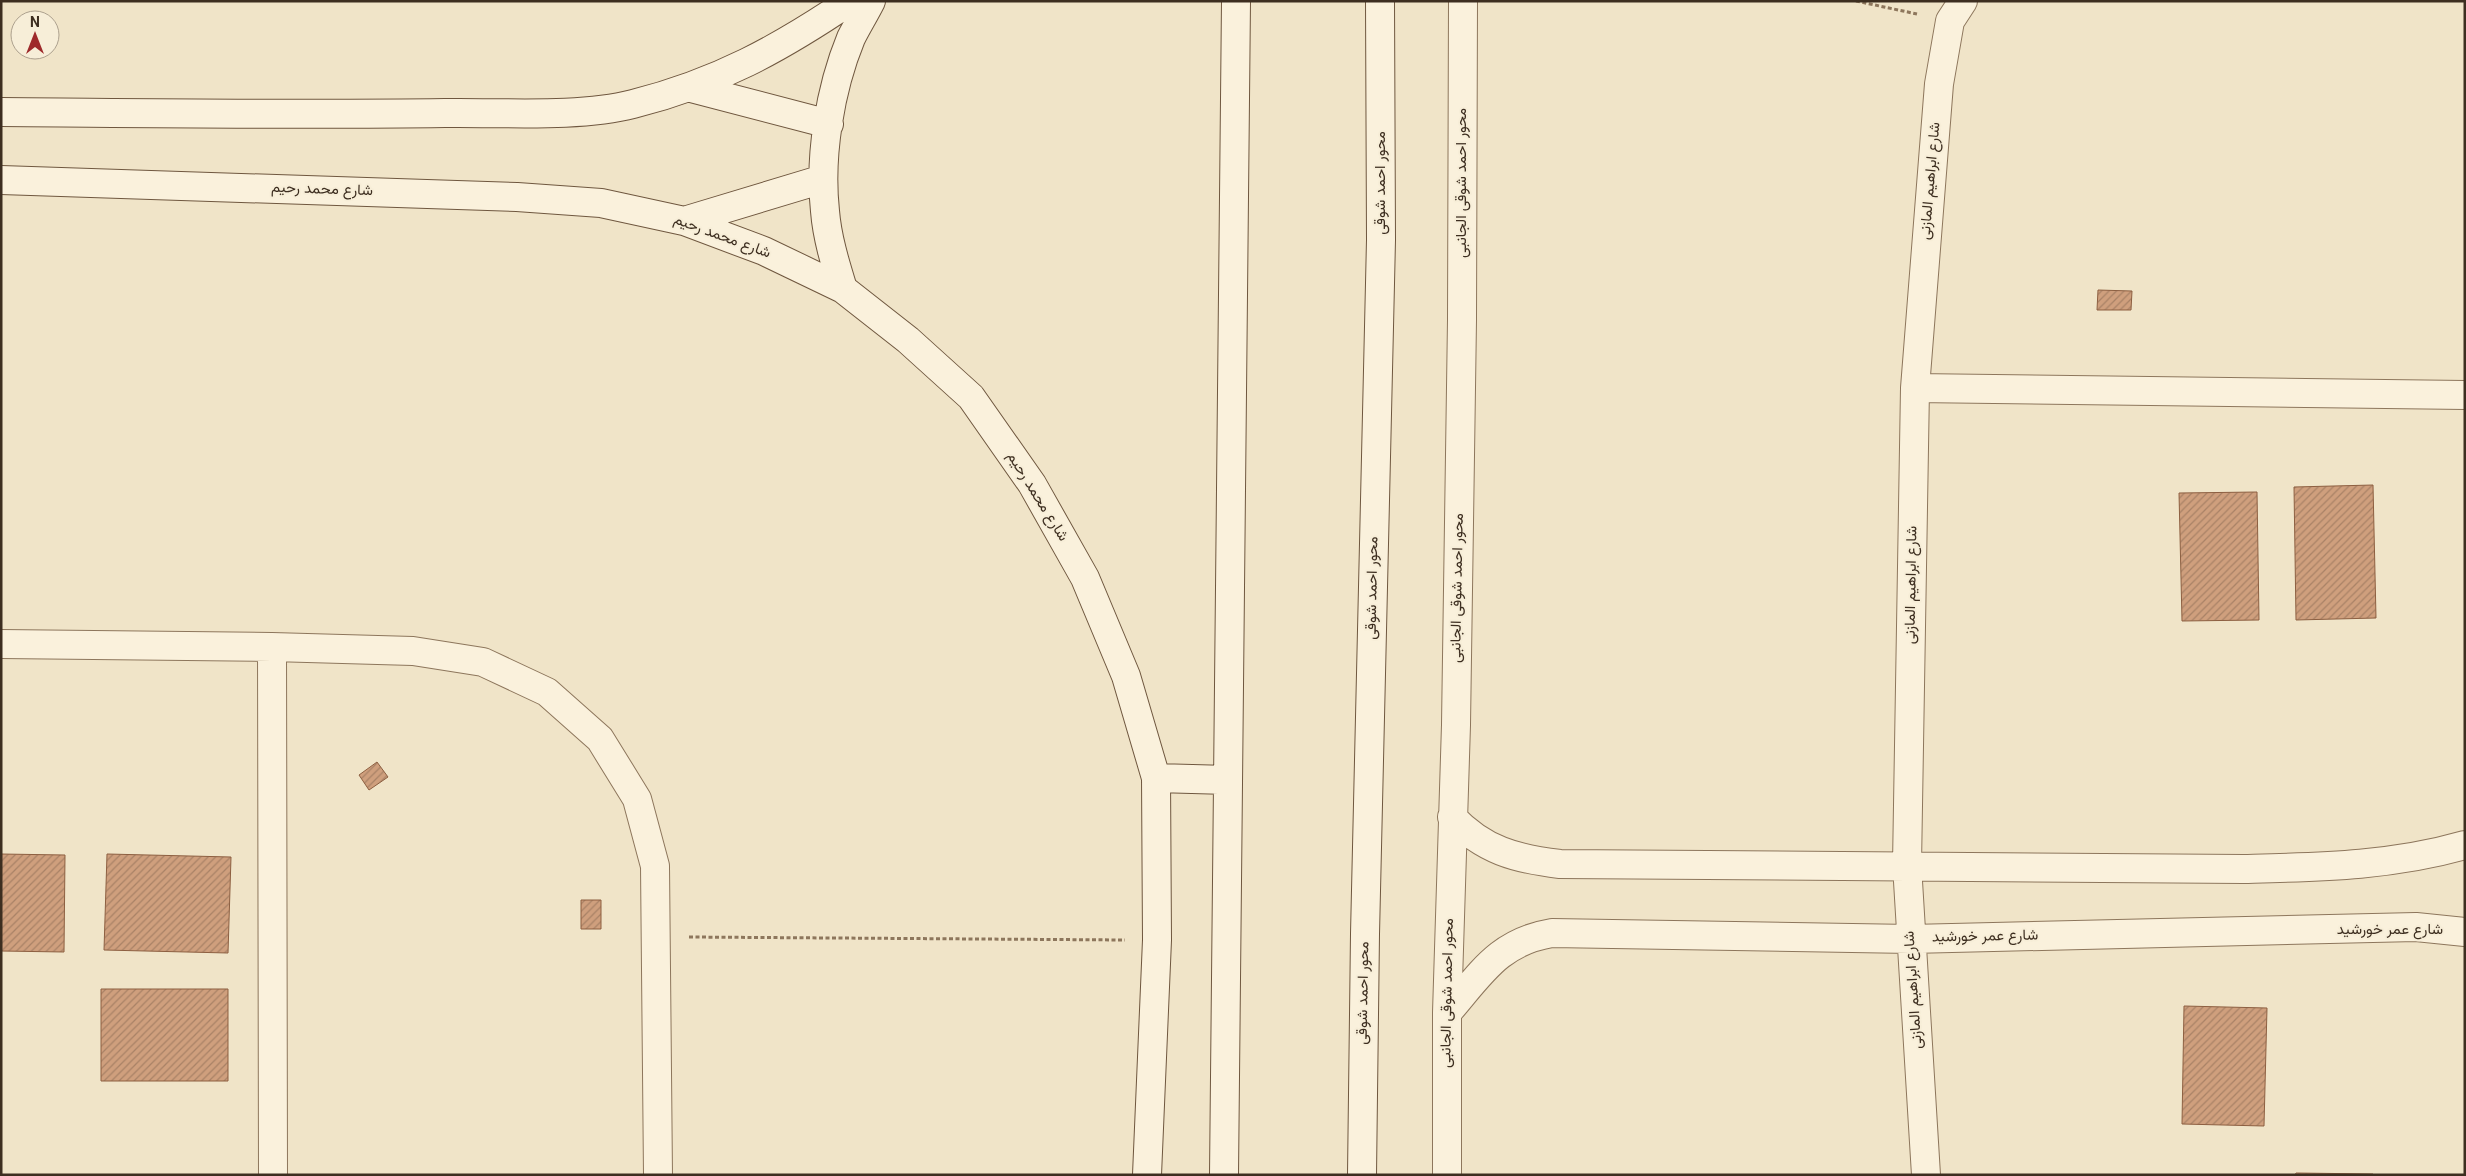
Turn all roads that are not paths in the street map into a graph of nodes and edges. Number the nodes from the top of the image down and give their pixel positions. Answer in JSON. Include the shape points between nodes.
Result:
{"nodes":[{"id":1,"x":850,"y":1,"type":"edge"},
{"id":2,"x":871,"y":1,"type":"edge"},
{"id":3,"x":1236,"y":1,"type":"edge"},
{"id":4,"x":1380,"y":1,"type":"edge"},
{"id":5,"x":1463,"y":1,"type":"edge"},
{"id":6,"x":1956,"y":11,"type":"edge"},
{"id":7,"x":692,"y":88,"type":"junction"},
{"id":8,"x":1,"y":112,"type":"edge"},
{"id":9,"x":829,"y":124,"type":"junction"},
{"id":10,"x":1,"y":180,"type":"edge"},
{"id":11,"x":823,"y":180,"type":"junction"},
{"id":12,"x":684,"y":221,"type":"junction"},
{"id":13,"x":843,"y":289,"type":"junction"},
{"id":14,"x":1915,"y":388,"type":"junction"},
{"id":15,"x":2465,"y":396,"type":"edge"},
{"id":16,"x":1,"y":644,"type":"edge"},
{"id":17,"x":272,"y":647,"type":"junction"},
{"id":18,"x":1156,"y":778,"type":"junction"},
{"id":19,"x":1228,"y":780,"type":"junction"},
{"id":20,"x":1452,"y":817,"type":"junction"},
{"id":21,"x":2465,"y":845,"type":"edge"},
{"id":22,"x":1907,"y":865,"type":"junction"},
{"id":23,"x":2465,"y":932,"type":"edge"},
{"id":24,"x":1911,"y":939,"type":"junction"},
{"id":25,"x":1447,"y":1013,"type":"junction"},
{"id":26,"x":273,"y":1175,"type":"edge"},
{"id":27,"x":658,"y":1175,"type":"edge"},
{"id":28,"x":1147,"y":1175,"type":"edge"},
{"id":29,"x":1224,"y":1175,"type":"edge"},
{"id":30,"x":1362,"y":1175,"type":"edge"},
{"id":31,"x":1447,"y":1175,"type":"edge"},
{"id":32,"x":1926,"y":1175,"type":"edge"}],
"edges":[{"from":1,"to":7,"type":"street","via":[[817,24],[742,66]]},
{"from":2,"to":9,"type":"street","via":[[852,37],[836,83]]},
{"from":3,"to":19,"type":"street"},
{"from":4,"to":30,"type":"street","name":"محور احمد شوقى","via":[[1381,240]]},
{"from":5,"to":20,"type":"street","name":"محور احمد شوقى الجانبى","via":[[1456,725]]},
{"from":6,"to":14,"type":"street","name":"شارع ابراهيم المازنى","via":[[1939,84]]},
{"from":7,"to":8,"type":"street","via":[[631,105],[586,111],[337,115]]},
{"from":7,"to":9,"type":"street"},
{"from":9,"to":11,"type":"street"},
{"from":10,"to":12,"type":"street","name":"شارع محمد رحيم","via":[[517,197],[601,203]]},
{"from":11,"to":12,"type":"street"},
{"from":11,"to":13,"type":"street","via":[[832,251]]},
{"from":12,"to":13,"type":"street","name":"شارع محمد رحيم","via":[[764,250]]},
{"from":13,"to":18,"type":"street","name":"شارع محمد رحيم","via":[[908,340],[971,397],[1032,484],[1084,578],[1126,676]]},
{"from":14,"to":15,"type":"street"},
{"from":14,"to":22,"type":"street","name":"شارع ابراهيم المازنى"},
{"from":16,"to":17,"type":"street"},
{"from":17,"to":26,"type":"street"},
{"from":17,"to":27,"type":"street","via":[[414,651],[483,662],[547,692],[600,739],[637,799],[656,866]]},
{"from":18,"to":19,"type":"street"},
{"from":18,"to":28,"type":"street","via":[[1157,940]]},
{"from":19,"to":29,"type":"street"},
{"from":20,"to":22,"type":"street","via":[[1467,833],[1495,850],[1527,860],[1560,864]]},
{"from":20,"to":25,"type":"street","name":"محور احمد شوقى الجانبى"},
{"from":21,"to":22,"type":"street","via":[[2352,866],[2244,869]]},
{"from":22,"to":24,"type":"street","name":"شارع ابراهيم المازنى"},
{"from":23,"to":24,"type":"street","name":"شارع عمر خورشيد","via":[[2416,927]]},
{"from":24,"to":25,"type":"street","name":"شارع عمر خورشيد","via":[[1552,933],[1533,936],[1509,946]]},
{"from":24,"to":32,"type":"street","name":"شارع ابراهيم المازنى"},
{"from":25,"to":31,"type":"street","name":"محور احمد شوقى الجانبى"}]}
